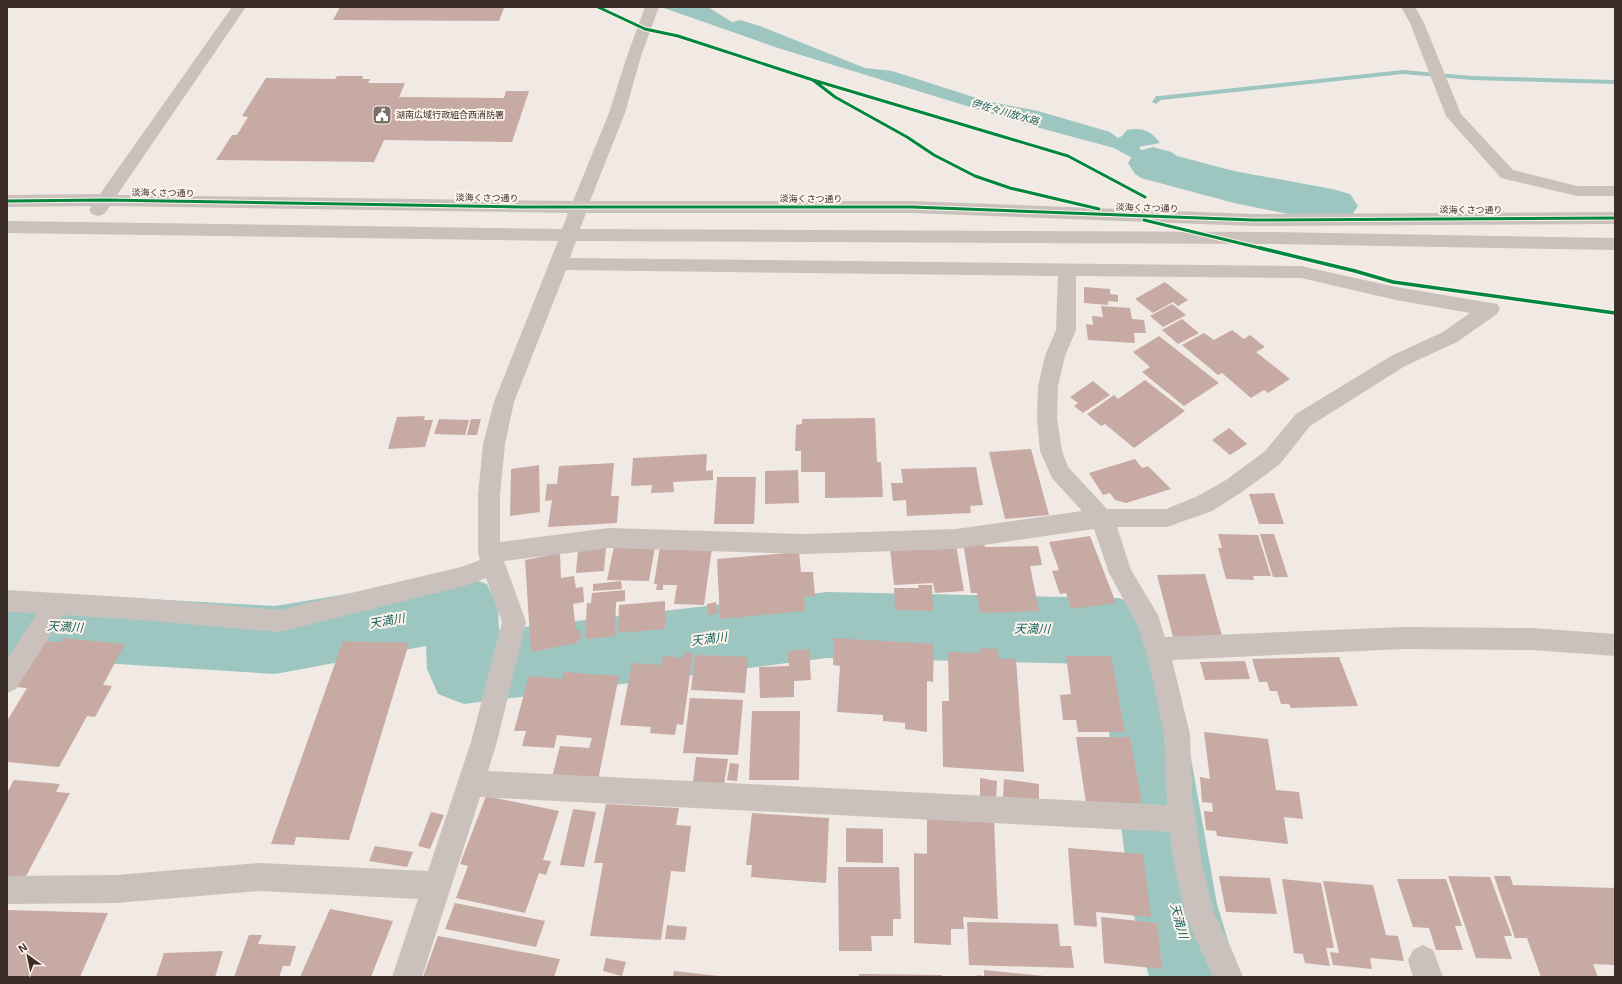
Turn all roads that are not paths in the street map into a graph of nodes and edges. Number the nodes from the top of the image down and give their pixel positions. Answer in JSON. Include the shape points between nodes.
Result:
{"nodes":[{"id":1,"x":239,"y":7,"type":"edge"},
{"id":2,"x":1408,"y":7,"type":"edge"},
{"id":3,"x":650,"y":14,"type":"edge"},
{"id":4,"x":1615,"y":191,"type":"edge"},
{"id":5,"x":104,"y":200,"type":"junction"},
{"id":6,"x":7,"y":201,"type":"edge"},
{"id":7,"x":579,"y":207,"type":"junction"},
{"id":8,"x":1615,"y":218,"type":"edge"},
{"id":9,"x":7,"y":227,"type":"edge"},
{"id":10,"x":87,"y":228,"type":"junction"},
{"id":11,"x":569,"y":235,"type":"junction"},
{"id":12,"x":1615,"y":244,"type":"edge"},
{"id":13,"x":559,"y":264,"type":"junction"},
{"id":14,"x":1067,"y":269,"type":"junction"},
{"id":15,"x":1102,"y":518,"type":"junction"},
{"id":16,"x":492,"y":559,"type":"junction"},
{"id":17,"x":7,"y":601,"type":"edge"},
{"id":18,"x":57,"y":604,"type":"junction"},
{"id":19,"x":1615,"y":645,"type":"edge"},
{"id":20,"x":1157,"y":649,"type":"junction"},
{"id":21,"x":7,"y":681,"type":"edge"},
{"id":22,"x":470,"y":783,"type":"junction"},
{"id":23,"x":1183,"y":819,"type":"junction"},
{"id":24,"x":436,"y":886,"type":"junction"},
{"id":25,"x":7,"y":890,"type":"edge"},
{"id":26,"x":407,"y":977,"type":"edge"},
{"id":27,"x":1228,"y":977,"type":"edge"}],
"edges":[{"from":1,"to":5,"type":"street"},
{"from":2,"to":4,"type":"street","via":[[1435,65],[1454,116],[1507,174],[1577,191]]},
{"from":3,"to":7,"type":"street","via":[[617,113]]},
{"from":5,"to":6,"type":"street","name":"淡海くさつ通り"},
{"from":5,"to":7,"type":"street","name":"淡海くさつ通り"},
{"from":5,"to":10,"type":"street"},
{"from":7,"to":8,"type":"street","name":"淡海くさつ通り","via":[[912,207],[1253,220]]},
{"from":7,"to":11,"type":"street"},
{"from":9,"to":10,"type":"street"},
{"from":10,"to":11,"type":"street"},
{"from":11,"to":12,"type":"street","via":[[1266,238]]},
{"from":11,"to":13,"type":"street"},
{"from":13,"to":14,"type":"street"},
{"from":13,"to":16,"type":"street","via":[[504,402],[494,444],[489,495]]},
{"from":14,"to":15,"type":"street","via":[[1066,330],[1055,356],[1048,386],[1050,451],[1060,472]]},
{"from":14,"to":15,"type":"street","via":[[1301,272],[1429,299],[1490,308],[1450,337],[1398,361],[1303,420],[1272,458],[1204,504],[1167,518]]},
{"from":15,"to":16,"type":"street","via":[[956,540],[804,544],[609,538]]},
{"from":15,"to":20,"type":"street","via":[[1121,573],[1149,623]]},
{"from":16,"to":18,"type":"street","via":[[461,577],[279,622]]},
{"from":16,"to":22,"type":"street","via":[[514,622],[484,742]]},
{"from":17,"to":18,"type":"street"},
{"from":18,"to":21,"type":"street"},
{"from":19,"to":20,"type":"street","via":[[1532,639],[1403,638]]},
{"from":20,"to":23,"type":"street","via":[[1177,734],[1179,794]]},
{"from":22,"to":23,"type":"street"},
{"from":22,"to":24,"type":"street"},
{"from":23,"to":27,"type":"street","via":[[1188,865],[1200,917]]},
{"from":24,"to":25,"type":"street","via":[[260,877],[116,889]]},
{"from":24,"to":26,"type":"street"}]}
